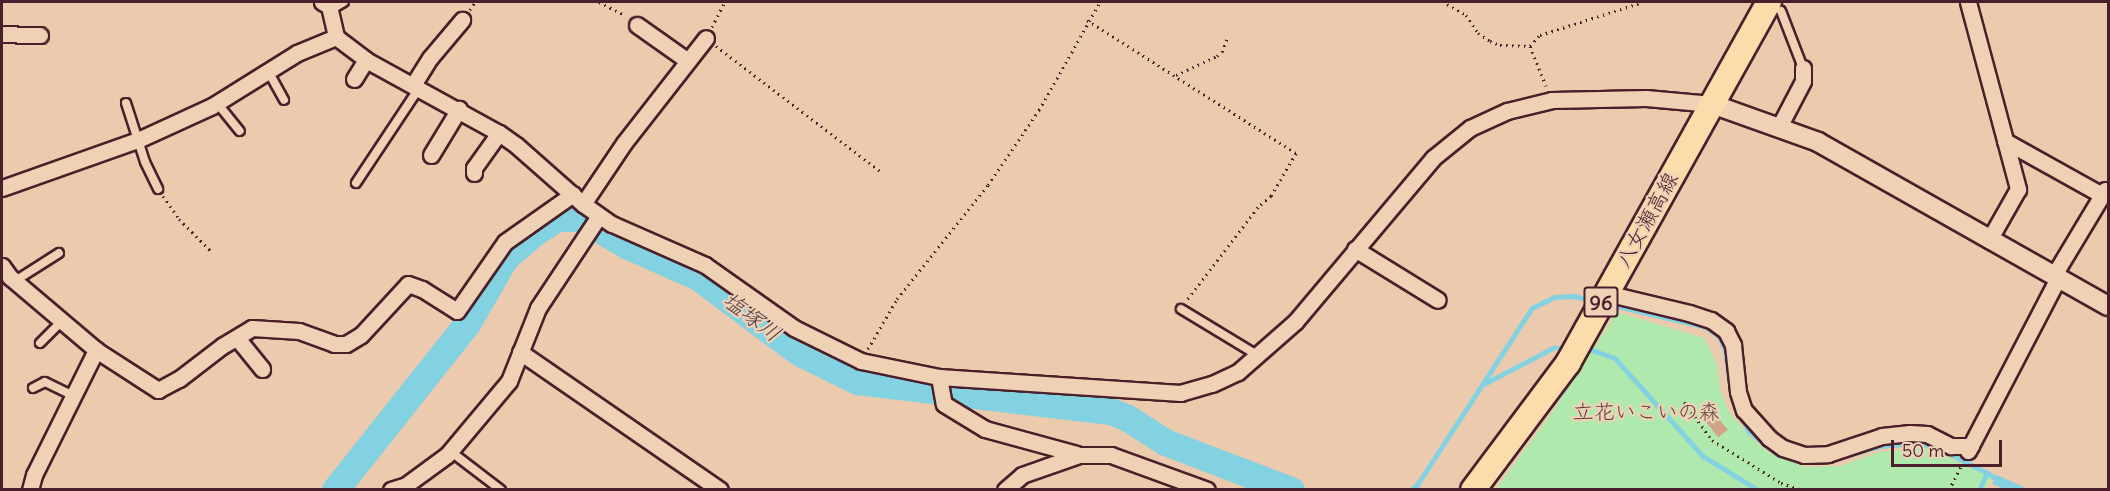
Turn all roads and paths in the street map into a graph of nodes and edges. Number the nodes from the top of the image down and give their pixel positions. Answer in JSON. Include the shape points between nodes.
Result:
{"nodes":[{"id":1,"x":344,"y":2,"type":"edge"},
{"id":2,"x":599,"y":2,"type":"edge"},
{"id":3,"x":725,"y":2,"type":"edge"},
{"id":4,"x":1100,"y":2,"type":"edge"},
{"id":5,"x":1643,"y":2,"type":"edge"},
{"id":6,"x":1968,"y":2,"type":"edge"},
{"id":7,"x":1447,"y":4,"type":"dead end"},
{"id":8,"x":326,"y":6,"type":"edge"},
{"id":9,"x":1775,"y":6,"type":"edge"},
{"id":10,"x":462,"y":20,"type":"dead end"},
{"id":11,"x":1088,"y":20,"type":"junction"},
{"id":12,"x":637,"y":25,"type":"joint"},
{"id":13,"x":2,"y":34,"type":"edge"},
{"id":14,"x":40,"y":35,"type":"dead end"},
{"id":15,"x":336,"y":37,"type":"junction"},
{"id":16,"x":706,"y":38,"type":"junction"},
{"id":17,"x":1227,"y":39,"type":"dead end"},
{"id":18,"x":1530,"y":46,"type":"junction"},
{"id":19,"x":366,"y":60,"type":"junction"},
{"id":20,"x":688,"y":61,"type":"junction"},
{"id":21,"x":1803,"y":68,"type":"joint"},
{"id":22,"x":268,"y":71,"type":"junction"},
{"id":23,"x":1176,"y":75,"type":"junction"},
{"id":24,"x":354,"y":79,"type":"dead end"},
{"id":25,"x":410,"y":88,"type":"junction"},
{"id":26,"x":284,"y":100,"type":"dead end"},
{"id":27,"x":1552,"y":100,"type":"junction"},
{"id":28,"x":126,"y":103,"type":"dead end"},
{"id":29,"x":217,"y":103,"type":"junction"},
{"id":30,"x":1712,"y":104,"type":"junction"},
{"id":31,"x":459,"y":110,"type":"junction"},
{"id":32,"x":1779,"y":127,"type":"junction"},
{"id":33,"x":240,"y":131,"type":"dead end"},
{"id":34,"x":499,"y":133,"type":"junction"},
{"id":35,"x":140,"y":139,"type":"junction"},
{"id":36,"x":2006,"y":141,"type":"junction"},
{"id":37,"x":431,"y":155,"type":"dead end"},
{"id":38,"x":880,"y":171,"type":"dead end"},
{"id":39,"x":474,"y":173,"type":"dead end"},
{"id":40,"x":356,"y":183,"type":"dead end"},
{"id":41,"x":2,"y":189,"type":"edge"},
{"id":42,"x":158,"y":189,"type":"joint"},
{"id":43,"x":578,"y":199,"type":"junction"},
{"id":44,"x":599,"y":216,"type":"junction"},
{"id":45,"x":1989,"y":240,"type":"junction"},
{"id":46,"x":1355,"y":249,"type":"junction"},
{"id":47,"x":211,"y":251,"type":"dead end"},
{"id":48,"x":59,"y":253,"type":"dead end"},
{"id":49,"x":2,"y":266,"type":"edge"},
{"id":50,"x":2056,"y":277,"type":"junction"},
{"id":51,"x":15,"y":281,"type":"junction"},
{"id":52,"x":1606,"y":293,"type":"junction"},
{"id":53,"x":1438,"y":300,"type":"dead end"},
{"id":54,"x":2109,"y":306,"type":"edge"},
{"id":55,"x":1180,"y":309,"type":"joint"},
{"id":56,"x":61,"y":322,"type":"junction"},
{"id":57,"x":237,"y":338,"type":"junction"},
{"id":58,"x":40,"y":343,"type":"dead end"},
{"id":59,"x":96,"y":350,"type":"junction"},
{"id":60,"x":520,"y":352,"type":"junction"},
{"id":61,"x":1259,"y":356,"type":"junction"},
{"id":62,"x":861,"y":361,"type":"junction"},
{"id":63,"x":262,"y":369,"type":"dead end"},
{"id":64,"x":939,"y":377,"type":"junction"},
{"id":65,"x":33,"y":388,"type":"dead end"},
{"id":66,"x":74,"y":396,"type":"junction"},
{"id":67,"x":1684,"y":402,"type":"dead end"},
{"id":68,"x":1969,"y":448,"type":"junction"},
{"id":69,"x":450,"y":451,"type":"junction"},
{"id":70,"x":1079,"y":455,"type":"junction"},
{"id":71,"x":30,"y":489,"type":"edge"},
{"id":72,"x":391,"y":489,"type":"edge"},
{"id":73,"x":501,"y":489,"type":"edge"},
{"id":74,"x":720,"y":489,"type":"edge"},
{"id":75,"x":1005,"y":489,"type":"edge"},
{"id":76,"x":1207,"y":489,"type":"edge"},
{"id":77,"x":1473,"y":489,"type":"edge"},
{"id":78,"x":1802,"y":489,"type":"edge"},
{"id":79,"x":1949,"y":489,"type":"edge"}],
"edges":[{"from":1,"to":8,"type":"lane"},
{"from":2,"to":12,"type":"path","via":[[622,12]]},
{"from":3,"to":16,"type":"path"},
{"from":4,"to":11,"type":"path"},
{"from":5,"to":18,"type":"path","via":[[1540,35]]},
{"from":6,"to":36,"type":"street"},
{"from":7,"to":18,"type":"path","via":[[1466,15],[1478,33],[1490,41]]},
{"from":8,"to":15,"type":"street"},
{"from":9,"to":21,"type":"lane"},
{"from":9,"to":30,"type":"main road","name":"八女瀬高線","number":"96"},
{"from":10,"to":25,"type":"street"},
{"from":11,"to":23,"type":"path"},
{"from":11,"to":62,"type":"path","via":[[1039,110],[988,185],[897,299]]},
{"from":12,"to":20,"type":"street"},
{"from":13,"to":14,"type":"street"},
{"from":15,"to":19,"type":"street"},
{"from":15,"to":22,"type":"street","via":[[297,53]]},
{"from":16,"to":20,"type":"street"},
{"from":16,"to":38,"type":"path"},
{"from":17,"to":23,"type":"path","via":[[1217,56]]},
{"from":18,"to":27,"type":"path"},
{"from":19,"to":24,"type":"street"},
{"from":19,"to":25,"type":"street"},
{"from":20,"to":43,"type":"street"},
{"from":21,"to":32,"type":"street","via":[[1803,81]]},
{"from":22,"to":26,"type":"lane"},
{"from":22,"to":29,"type":"street"},
{"from":23,"to":55,"type":"path","via":[[1296,153],[1271,196],[1258,207]]},
{"from":25,"to":31,"type":"street"},
{"from":25,"to":40,"type":"lane"},
{"from":27,"to":30,"type":"street","via":[[1646,98]]},
{"from":27,"to":46,"type":"street","via":[[1507,111],[1470,128],[1433,158]]},
{"from":28,"to":35,"type":"lane"},
{"from":29,"to":33,"type":"lane"},
{"from":29,"to":35,"type":"street"},
{"from":30,"to":32,"type":"street"},
{"from":30,"to":52,"type":"main road","name":"八女瀬高線","number":"96"},
{"from":31,"to":34,"type":"street"},
{"from":31,"to":37,"type":"street"},
{"from":32,"to":45,"type":"street","via":[[1818,142]]},
{"from":34,"to":39,"type":"street"},
{"from":34,"to":43,"type":"street"},
{"from":35,"to":41,"type":"street"},
{"from":35,"to":42,"type":"lane","via":[[145,162]]},
{"from":36,"to":45,"type":"street","via":[[2018,189]]},
{"from":36,"to":50,"type":"street","via":[[2104,193]]},
{"from":42,"to":47,"type":"path","via":[[179,219]]},
{"from":43,"to":44,"type":"street"},
{"from":43,"to":57,"type":"street","via":[[506,242],[458,311],[408,284],[361,334],[346,344],[334,344],[299,331],[252,328]]},
{"from":44,"to":60,"type":"street","via":[[538,308]]},
{"from":44,"to":62,"type":"street","via":[[705,265],[794,328]]},
{"from":45,"to":50,"type":"street"},
{"from":46,"to":53,"type":"street"},
{"from":46,"to":61,"type":"street","via":[[1296,322]]},
{"from":48,"to":51,"type":"lane"},
{"from":49,"to":51,"type":"street"},
{"from":50,"to":54,"type":"street"},
{"from":50,"to":68,"type":"street"},
{"from":51,"to":56,"type":"street"},
{"from":52,"to":68,"type":"street","via":[[1689,313],[1711,320],[1726,331],[1733,345],[1744,410],[1783,448],[1804,455],[1828,454],[1882,436],[1910,433],[1927,434],[1951,446]]},
{"from":52,"to":77,"type":"main road","name":"八女瀬高線","number":"96","via":[[1568,363]]},
{"from":55,"to":61,"type":"lane"},
{"from":56,"to":58,"type":"lane"},
{"from":56,"to":59,"type":"street"},
{"from":57,"to":59,"type":"street","via":[[159,390]]},
{"from":57,"to":63,"type":"street"},
{"from":59,"to":66,"type":"street"},
{"from":60,"to":69,"type":"street","via":[[509,381]]},
{"from":60,"to":74,"type":"street"},
{"from":61,"to":64,"type":"street","via":[[1238,372],[1180,393]]},
{"from":62,"to":64,"type":"street"},
{"from":64,"to":70,"type":"street","via":[[944,404],[985,429]]},
{"from":65,"to":66,"type":"lane","via":[[45,382]]},
{"from":66,"to":71,"type":"street"},
{"from":67,"to":78,"type":"path","via":[[1712,440],[1781,483]]},
{"from":68,"to":79,"type":"path"},
{"from":69,"to":72,"type":"street","via":[[406,485]]},
{"from":69,"to":73,"type":"lane"},
{"from":70,"to":75,"type":"street","via":[[1022,476]]},
{"from":70,"to":76,"type":"street","via":[[1111,455]]}]}
